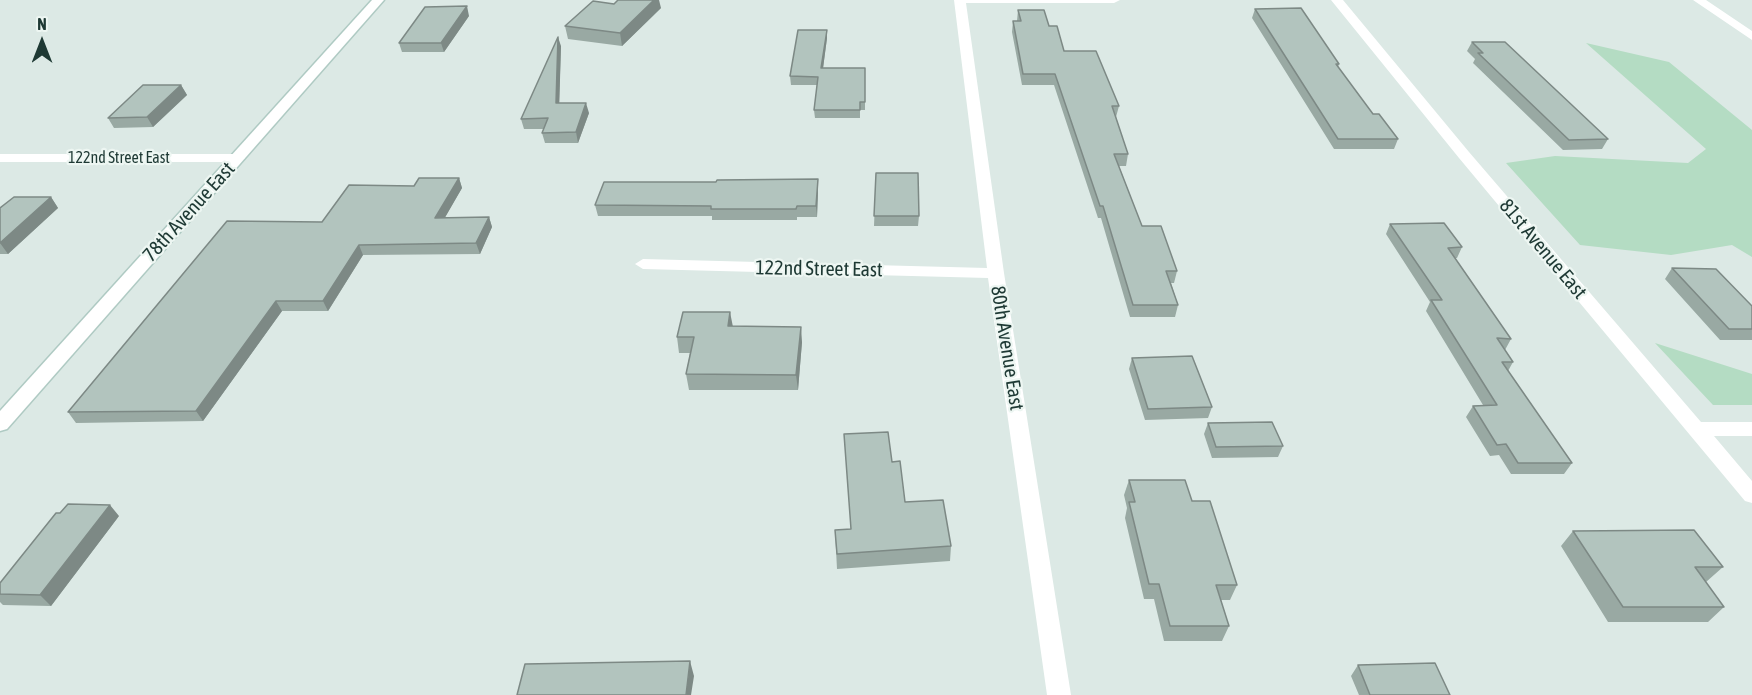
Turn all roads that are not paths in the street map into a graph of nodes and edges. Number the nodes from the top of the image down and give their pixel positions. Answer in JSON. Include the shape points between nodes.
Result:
{"nodes":[{"id":1,"x":378,"y":0,"type":"edge"},
{"id":2,"x":960,"y":0,"type":"edge"},
{"id":3,"x":1114,"y":0,"type":"edge"},
{"id":4,"x":1337,"y":0,"type":"edge"},
{"id":5,"x":1699,"y":0,"type":"edge"},
{"id":6,"x":1752,"y":36,"type":"edge"},
{"id":7,"x":0,"y":158,"type":"edge"},
{"id":8,"x":238,"y":158,"type":"junction"},
{"id":9,"x":643,"y":264,"type":"dead end"},
{"id":10,"x":996,"y":273,"type":"junction"},
{"id":11,"x":0,"y":424,"type":"edge"},
{"id":12,"x":1697,"y":429,"type":"junction"},
{"id":13,"x":1752,"y":429,"type":"edge"},
{"id":14,"x":1752,"y":495,"type":"edge"},
{"id":15,"x":1059,"y":695,"type":"edge"}],
"edges":[{"from":1,"to":8,"type":"street","name":"78th Avenue East"},
{"from":2,"to":3,"type":"street"},
{"from":2,"to":10,"type":"street","name":"80th Avenue East"},
{"from":4,"to":12,"type":"street","name":"81st Avenue East"},
{"from":5,"to":6,"type":"street"},
{"from":7,"to":8,"type":"street","name":"122nd Street East"},
{"from":8,"to":11,"type":"street","name":"78th Avenue East"},
{"from":9,"to":10,"type":"street","name":"122nd Street East"},
{"from":10,"to":15,"type":"street","name":"80th Avenue East"},
{"from":12,"to":13,"type":"street"},
{"from":12,"to":14,"type":"street","name":"81st Avenue East"}]}
